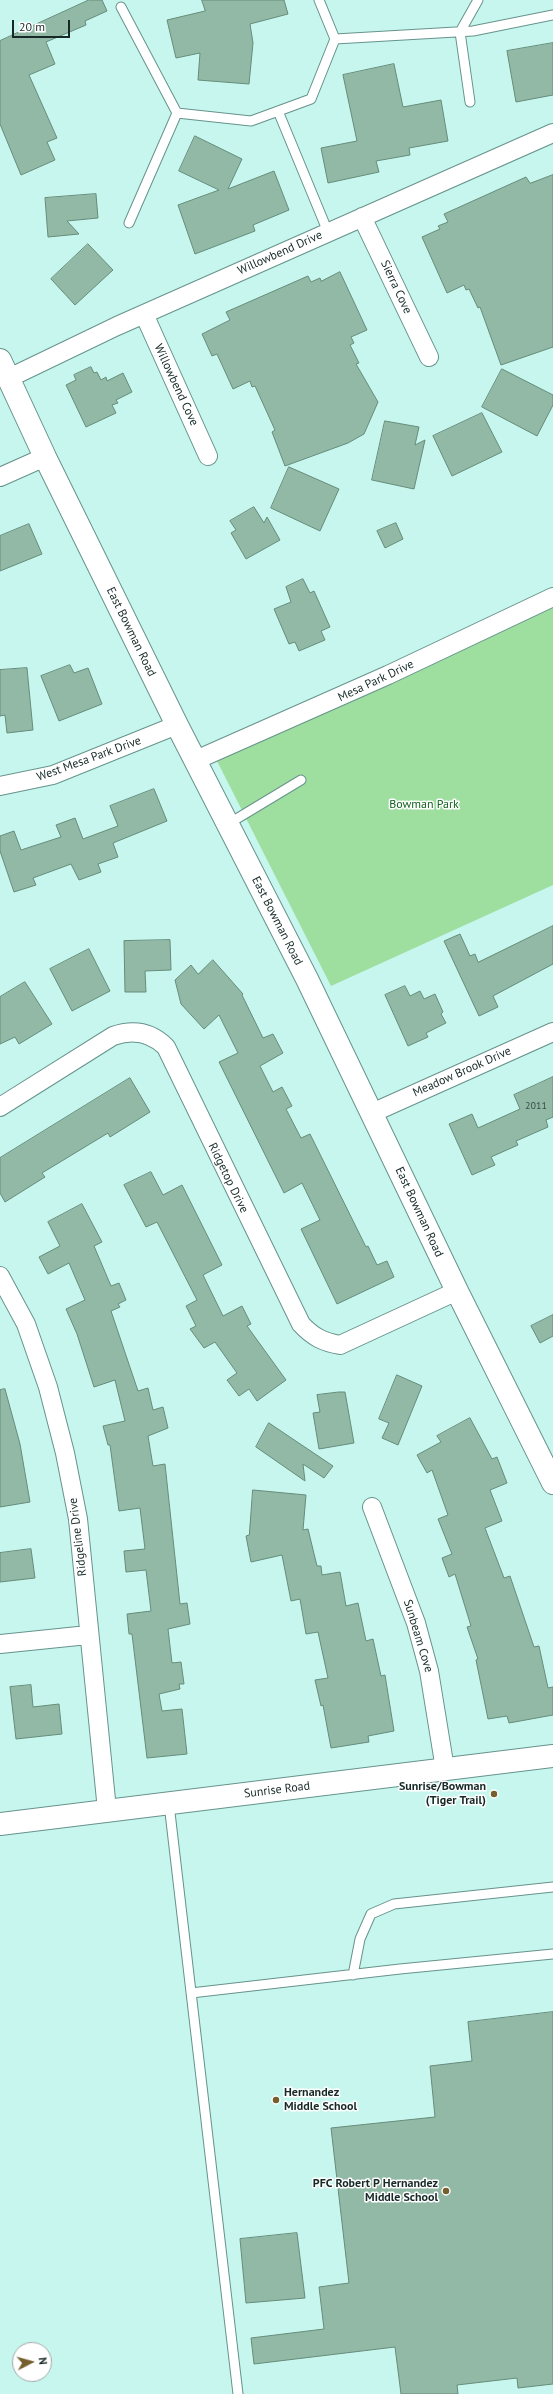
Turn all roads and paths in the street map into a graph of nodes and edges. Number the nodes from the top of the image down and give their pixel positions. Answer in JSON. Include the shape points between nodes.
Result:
{"nodes":[{"id":1,"x":319,"y":0,"type":"edge"},
{"id":2,"x":478,"y":0,"type":"edge"},
{"id":3,"x":121,"y":7,"type":"dead end"},
{"id":4,"x":553,"y":14,"type":"edge"},
{"id":5,"x":460,"y":32,"type":"junction"},
{"id":6,"x":335,"y":38,"type":"junction"},
{"id":7,"x":470,"y":102,"type":"dead end"},
{"id":8,"x":278,"y":111,"type":"junction"},
{"id":9,"x":177,"y":113,"type":"junction"},
{"id":10,"x":553,"y":133,"type":"edge"},
{"id":11,"x":362,"y":216,"type":"junction"},
{"id":12,"x":129,"y":223,"type":"dead end"},
{"id":13,"x":328,"y":232,"type":"junction"},
{"id":14,"x":144,"y":314,"type":"junction"},
{"id":15,"x":429,"y":357,"type":"dead end"},
{"id":16,"x":5,"y":369,"type":"edge"},
{"id":17,"x":208,"y":456,"type":"dead end"},
{"id":18,"x":45,"y":457,"type":"junction"},
{"id":19,"x":0,"y":477,"type":"edge"},
{"id":20,"x":553,"y":597,"type":"edge"},
{"id":21,"x":177,"y":725,"type":"junction"},
{"id":22,"x":196,"y":760,"type":"junction"},
{"id":23,"x":301,"y":780,"type":"dead end"},
{"id":24,"x":0,"y":786,"type":"edge"},
{"id":25,"x":228,"y":824,"type":"junction"},
{"id":26,"x":553,"y":1032,"type":"edge"},
{"id":27,"x":0,"y":1107,"type":"edge"},
{"id":28,"x":372,"y":1113,"type":"junction"},
{"id":29,"x":0,"y":1276,"type":"edge"},
{"id":30,"x":457,"y":1291,"type":"junction"},
{"id":31,"x":553,"y":1483,"type":"edge"},
{"id":32,"x":372,"y":1507,"type":"dead end"},
{"id":33,"x":88,"y":1635,"type":"junction"},
{"id":34,"x":0,"y":1644,"type":"edge"},
{"id":35,"x":553,"y":1756,"type":"edge"},
{"id":36,"x":445,"y":1770,"type":"junction"},
{"id":37,"x":169,"y":1804,"type":"junction"},
{"id":38,"x":106,"y":1810,"type":"junction"},
{"id":39,"x":0,"y":1824,"type":"edge"},
{"id":40,"x":553,"y":1887,"type":"edge"},
{"id":41,"x":553,"y":1954,"type":"edge"},
{"id":42,"x":353,"y":1975,"type":"junction"},
{"id":43,"x":191,"y":1993,"type":"junction"},
{"id":44,"x":238,"y":2394,"type":"edge"}],
"edges":[{"from":1,"to":6,"type":"lane"},
{"from":2,"to":5,"type":"lane"},
{"from":3,"to":9,"type":"lane"},
{"from":4,"to":5,"type":"lane"},
{"from":5,"to":6,"type":"lane"},
{"from":5,"to":7,"type":"lane"},
{"from":6,"to":8,"type":"lane","via":[[310,99]]},
{"from":8,"to":9,"type":"lane","via":[[251,121]]},
{"from":8,"to":13,"type":"lane"},
{"from":9,"to":12,"type":"lane"},
{"from":10,"to":11,"type":"street","name":"Willowbend Drive"},
{"from":11,"to":13,"type":"street","name":"Willowbend Drive"},
{"from":11,"to":15,"type":"street","name":"Sierra Cove"},
{"from":13,"to":14,"type":"street","name":"Willowbend Drive"},
{"from":14,"to":16,"type":"street","name":"Willowbend Drive"},
{"from":14,"to":17,"type":"street","name":"Willowbend Cove"},
{"from":16,"to":18,"type":"street","name":"East Bowman Road"},
{"from":18,"to":19,"type":"street"},
{"from":18,"to":21,"type":"street","name":"East Bowman Road"},
{"from":20,"to":22,"type":"street","name":"Mesa Park Drive","via":[[388,675]]},
{"from":21,"to":22,"type":"street","name":"East Bowman Road"},
{"from":21,"to":24,"type":"street","name":"West Mesa Park Drive","via":[[53,775]]},
{"from":22,"to":25,"type":"street","name":"East Bowman Road"},
{"from":23,"to":25,"type":"lane"},
{"from":25,"to":28,"type":"street","name":"East Bowman Road"},
{"from":26,"to":28,"type":"street","name":"Meadow Brook Drive"},
{"from":27,"to":30,"type":"street","name":"Ridgetop Drive","via":[[113,1036],[124,1032],[145,1033],[158,1039],[166,1047],[301,1324],[312,1335],[325,1342],[340,1345]]},
{"from":28,"to":30,"type":"street","name":"East Bowman Road"},
{"from":29,"to":33,"type":"street","name":"Ridgeline Drive","via":[[26,1324],[48,1388],[65,1453],[78,1519]]},
{"from":30,"to":31,"type":"street","name":"East Bowman Road"},
{"from":32,"to":36,"type":"street","name":"Sunbeam Cove","via":[[416,1623],[429,1671]]},
{"from":33,"to":34,"type":"street"},
{"from":33,"to":38,"type":"street","name":"Ridgeline Drive"},
{"from":35,"to":36,"type":"street","name":"Sunrise Road"},
{"from":36,"to":37,"type":"street","name":"Sunrise Road"},
{"from":37,"to":38,"type":"street","name":"Sunrise Road"},
{"from":37,"to":43,"type":"lane"},
{"from":38,"to":39,"type":"street","name":"Sunrise Road"},
{"from":40,"to":42,"type":"lane","via":[[394,1904],[371,1914],[360,1939]]},
{"from":41,"to":42,"type":"lane"},
{"from":42,"to":43,"type":"lane"},
{"from":43,"to":44,"type":"lane"}]}
